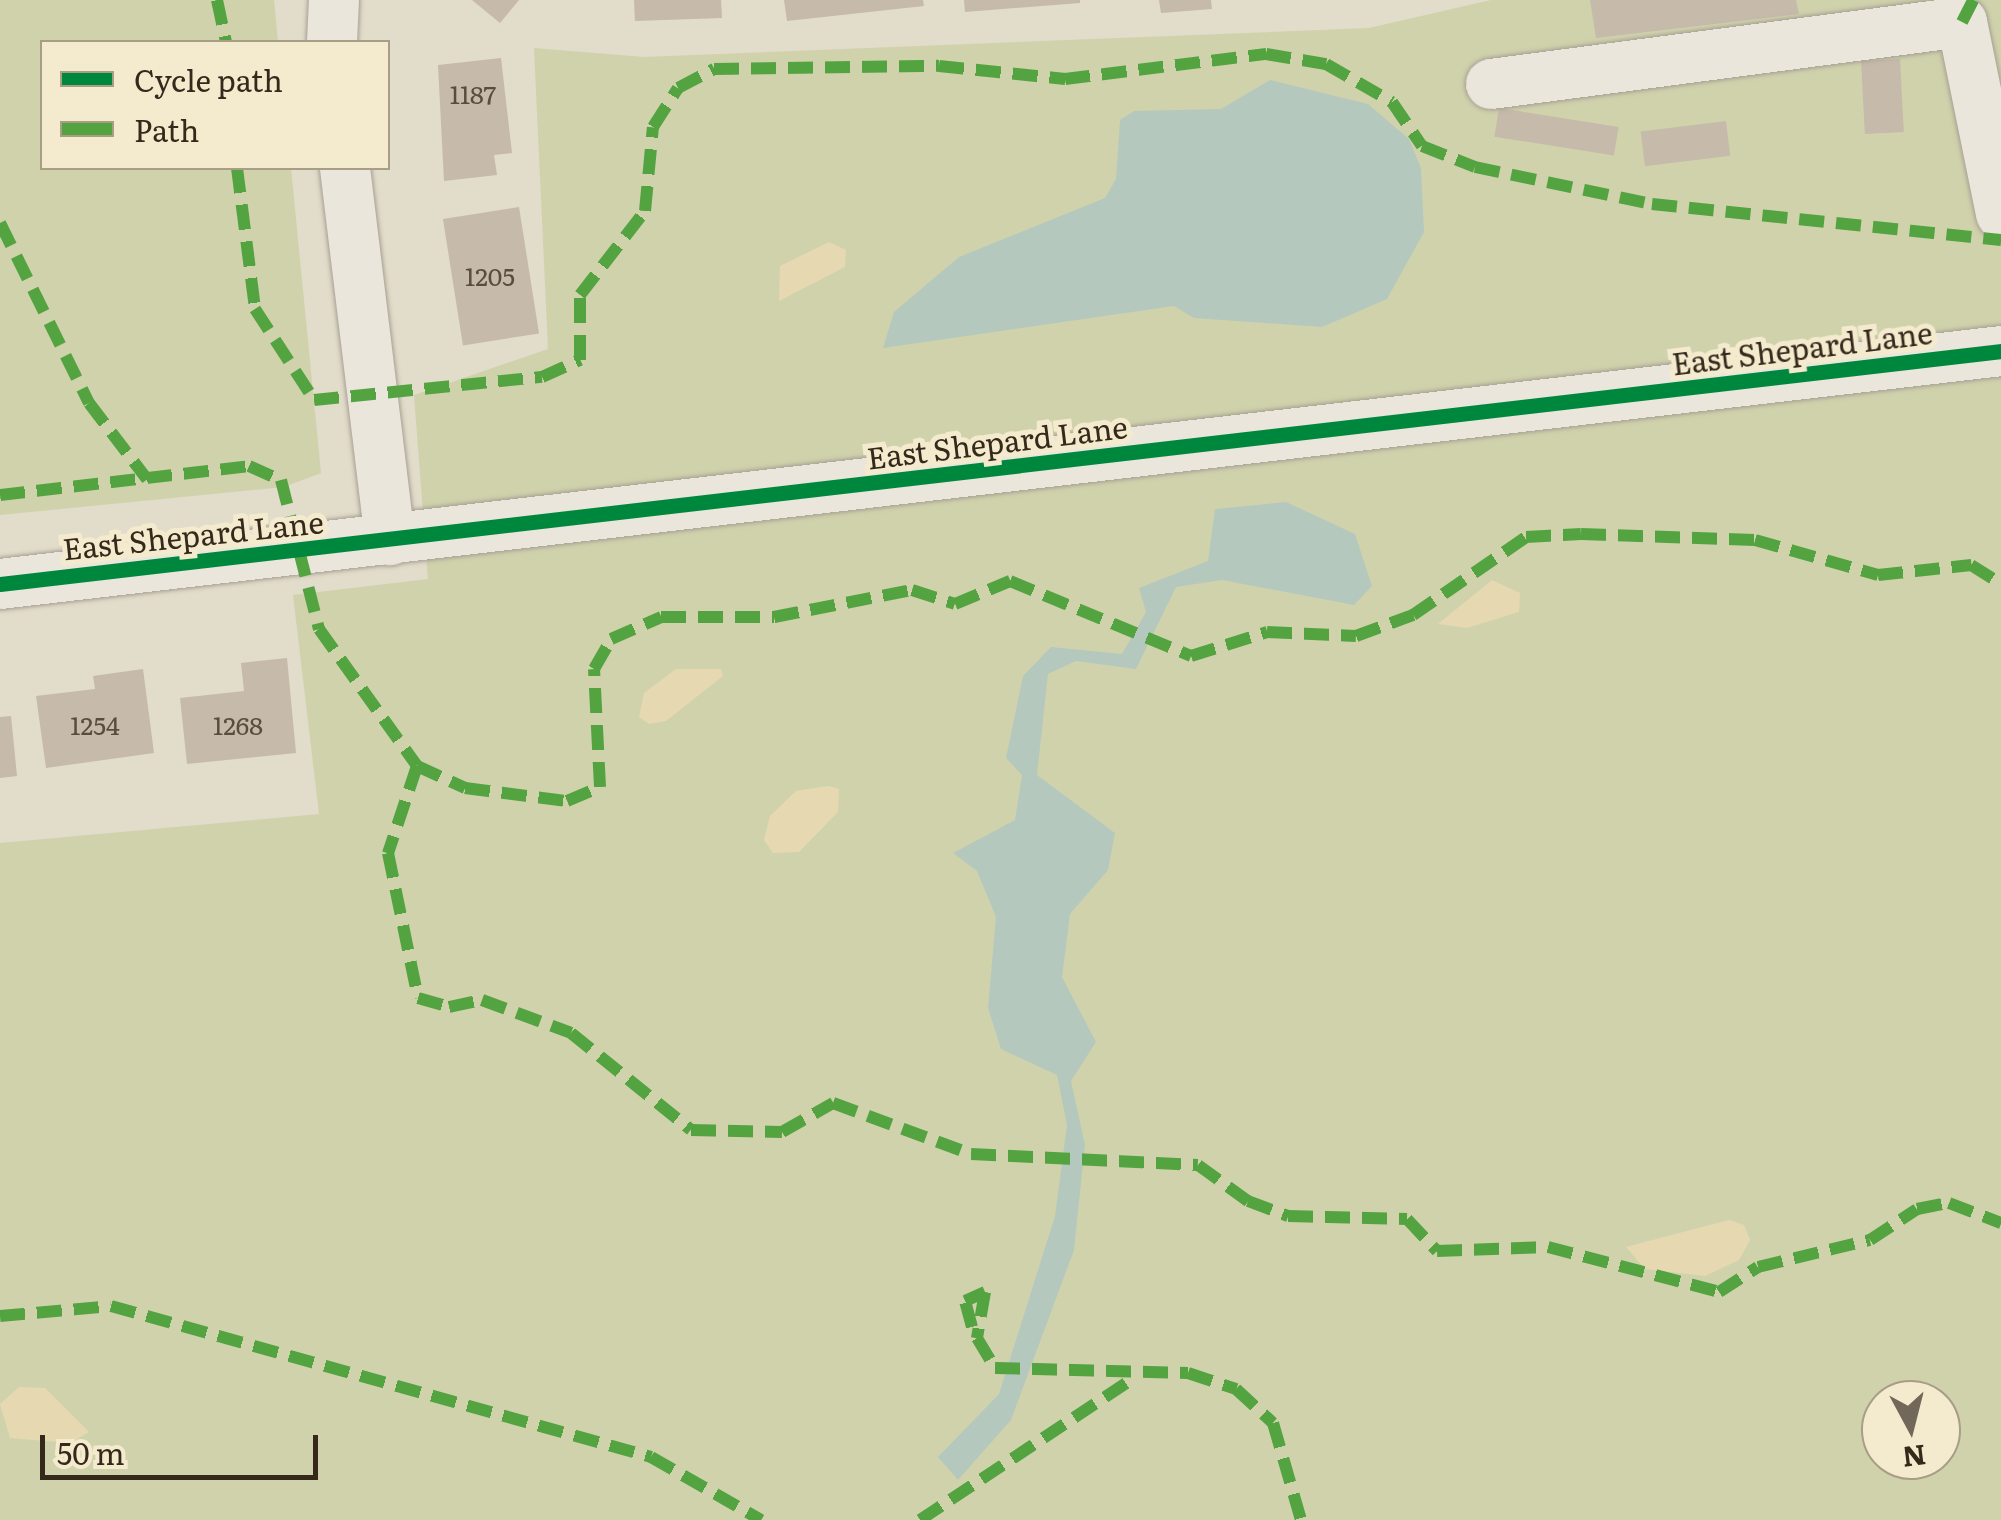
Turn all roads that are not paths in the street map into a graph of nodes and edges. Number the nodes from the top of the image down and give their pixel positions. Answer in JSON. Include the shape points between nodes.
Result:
{"nodes":[{"id":1,"x":334,"y":0,"type":"edge"},
{"id":2,"x":332,"y":40,"type":"edge"},
{"id":3,"x":1491,"y":84,"type":"dead end"},
{"id":4,"x":344,"y":170,"type":"edge"},
{"id":5,"x":2001,"y":214,"type":"edge"},
{"id":6,"x":2001,"y":351,"type":"edge"},
{"id":7,"x":390,"y":540,"type":"junction"},
{"id":8,"x":0,"y":584,"type":"edge"}],
"edges":[{"from":1,"to":2,"type":"street"},
{"from":3,"to":5,"type":"street","via":[[1962,22]]},
{"from":4,"to":7,"type":"street"},
{"from":6,"to":7,"type":"street","name":"East Shepard Lane"},
{"from":7,"to":8,"type":"street","name":"East Shepard Lane"}]}
